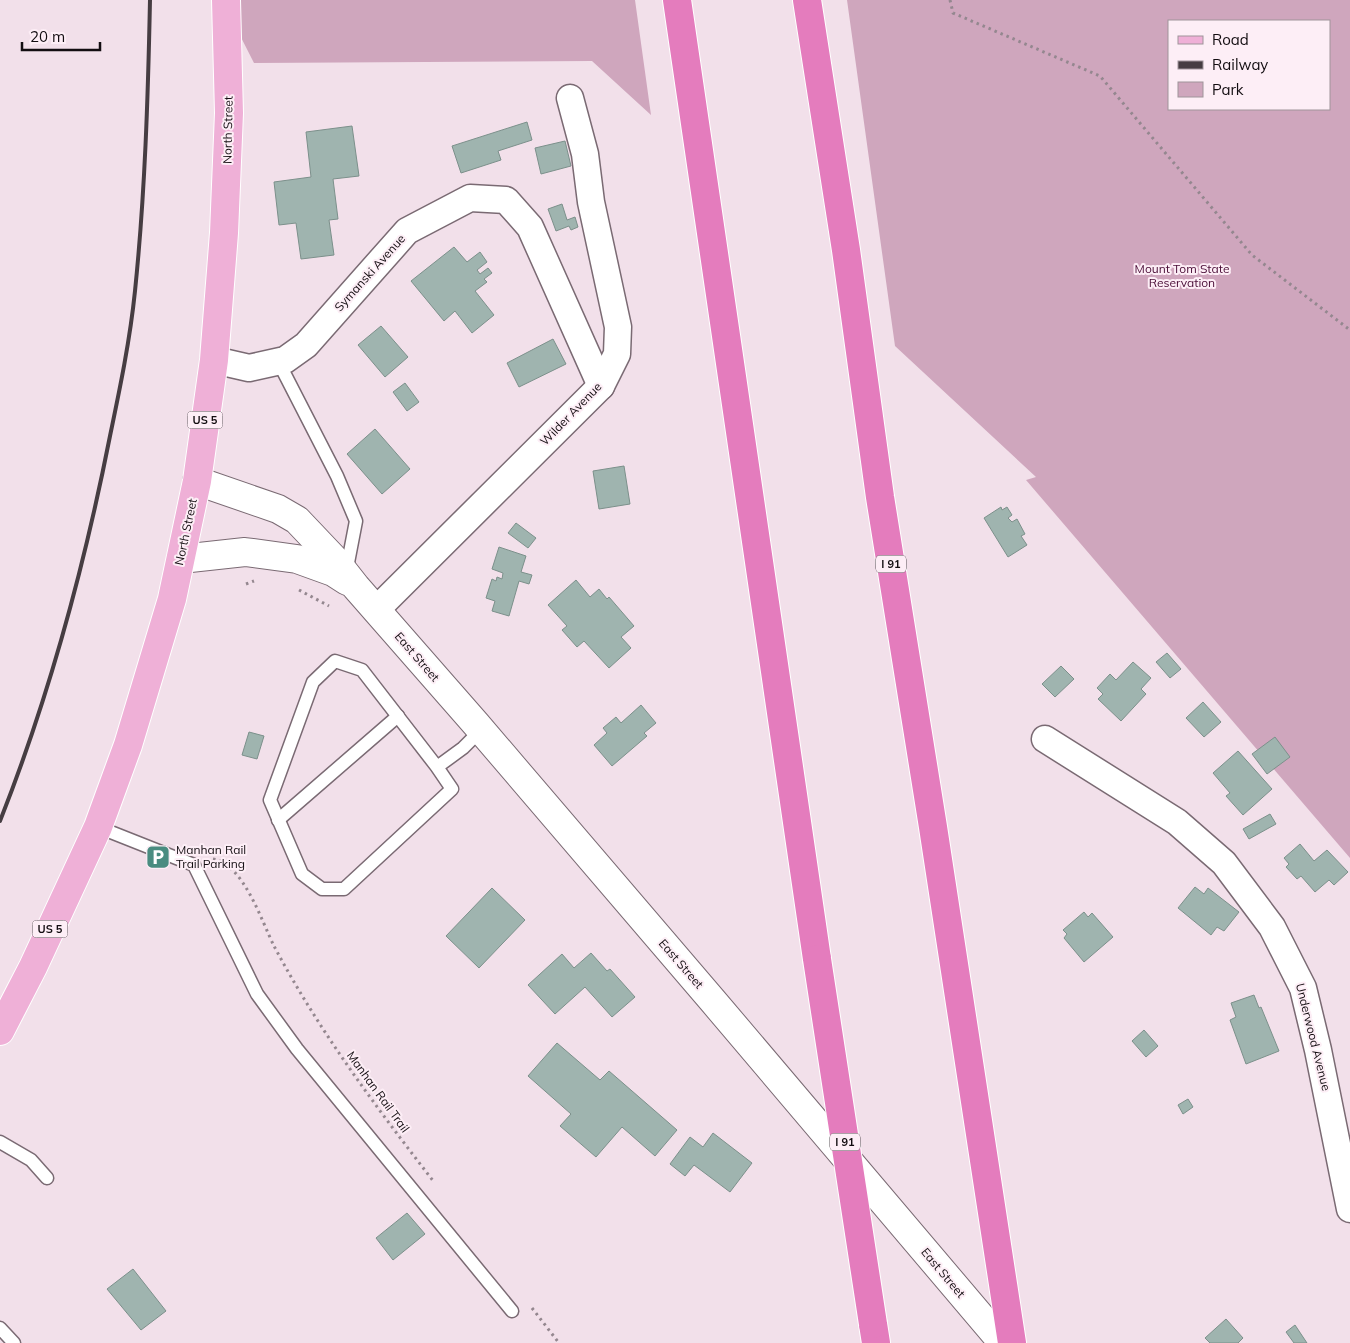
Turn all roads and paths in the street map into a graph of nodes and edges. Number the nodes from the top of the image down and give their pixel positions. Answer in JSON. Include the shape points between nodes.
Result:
{"nodes":[{"id":1,"x":226,"y":0,"type":"edge"},
{"id":2,"x":677,"y":0,"type":"edge"},
{"id":3,"x":807,"y":0,"type":"edge"},
{"id":4,"x":950,"y":0,"type":"edge"},
{"id":5,"x":570,"y":98,"type":"dead end"},
{"id":6,"x":1350,"y":330,"type":"edge"},
{"id":7,"x":214,"y":360,"type":"junction"},
{"id":8,"x":278,"y":361,"type":"junction"},
{"id":9,"x":601,"y":386,"type":"junction"},
{"id":10,"x":197,"y":481,"type":"junction"},
{"id":11,"x":181,"y":559,"type":"junction"},
{"id":12,"x":260,"y":580,"type":"dead end"},
{"id":13,"x":351,"y":580,"type":"junction"},
{"id":14,"x":246,"y":584,"type":"dead end"},
{"id":15,"x":298,"y":590,"type":"dead end"},
{"id":16,"x":329,"y":606,"type":"dead end"},
{"id":17,"x":376,"y":610,"type":"junction"},
{"id":18,"x":398,"y":716,"type":"junction"},
{"id":19,"x":481,"y":730,"type":"junction"},
{"id":20,"x":1045,"y":739,"type":"dead end"},
{"id":21,"x":437,"y":766,"type":"junction"},
{"id":22,"x":278,"y":820,"type":"junction"},
{"id":23,"x":98,"y":827,"type":"junction"},
{"id":24,"x":194,"y":865,"type":"junction"},
{"id":25,"x":0,"y":1031,"type":"edge"},
{"id":26,"x":0,"y":1142,"type":"edge"},
{"id":27,"x":47,"y":1178,"type":"dead end"},
{"id":28,"x":440,"y":1189,"type":"dead end"},
{"id":29,"x":1350,"y":1209,"type":"edge"},
{"id":30,"x":528,"y":1304,"type":"dead end"},
{"id":31,"x":512,"y":1311,"type":"dead end"},
{"id":32,"x":0,"y":1328,"type":"edge"},
{"id":33,"x":875,"y":1334,"type":"edge"},
{"id":34,"x":14,"y":1343,"type":"edge"},
{"id":35,"x":559,"y":1343,"type":"edge"},
{"id":36,"x":1002,"y":1343,"type":"edge"},
{"id":37,"x":1012,"y":1343,"type":"edge"}],
"edges":[{"from":1,"to":7,"type":"main road","name":"North Street","number":"US 5","via":[[229,112]]},
{"from":2,"to":33,"type":"highway","number":"I 91","bridge":true},
{"from":3,"to":37,"type":"highway","number":"I 91","via":[[880,497]]},
{"from":4,"to":6,"type":"path","via":[[953,13],[1100,76],[1252,255]]},
{"from":5,"to":9,"type":"street","name":"Wilder Avenue","via":[[585,154],[591,202],[618,327],[617,354]]},
{"from":7,"to":8,"type":"street","name":"Symanski Avenue","via":[[249,368]]},
{"from":7,"to":10,"type":"main road","name":"North Street","number":"US 5"},
{"from":8,"to":9,"type":"street","name":"Symanski Avenue","via":[[285,360],[306,345],[407,231],[470,198],[506,200],[530,227]]},
{"from":8,"to":13,"type":"lane","via":[[337,476],[356,521]]},
{"from":9,"to":17,"type":"street","name":"Wilder Avenue"},
{"from":10,"to":11,"type":"main road","name":"North Street","number":"US 5"},
{"from":10,"to":13,"type":"main road","name":"East Street","via":[[278,509],[297,520]]},
{"from":11,"to":13,"type":"main road","name":"East Street","via":[[245,552],[297,559]]},
{"from":11,"to":23,"type":"main road","name":"North Street","number":"US 5","via":[[128,745]]},
{"from":12,"to":14,"type":"path"},
{"from":13,"to":17,"type":"main road","name":"East Street"},
{"from":15,"to":16,"type":"path"},
{"from":17,"to":19,"type":"main road","name":"East Street"},
{"from":18,"to":21,"type":"lane"},
{"from":18,"to":22,"type":"lane"},
{"from":18,"to":22,"type":"lane","via":[[362,670],[335,660],[313,682],[270,800]]},
{"from":19,"to":21,"type":"lane","via":[[463,748]]},
{"from":19,"to":36,"type":"main road","name":"East Street"},
{"from":20,"to":29,"type":"street","name":"Underwood Avenue","via":[[1177,822],[1224,863],[1272,927],[1303,988]]},
{"from":21,"to":22,"type":"lane","via":[[452,789],[344,889],[322,890],[302,874]]},
{"from":23,"to":24,"type":"lane"},
{"from":23,"to":25,"type":"main road","name":"North Street","number":"US 5"},
{"from":24,"to":28,"type":"path","name":"Manhan Rail Trail","via":[[207,860],[221,861],[236,874],[310,1009],[380,1113]]},
{"from":24,"to":31,"type":"lane","via":[[257,994],[297,1049]]},
{"from":26,"to":27,"type":"lane","via":[[31,1160]]},
{"from":30,"to":35,"type":"path"},
{"from":32,"to":34,"type":"lane"}]}
